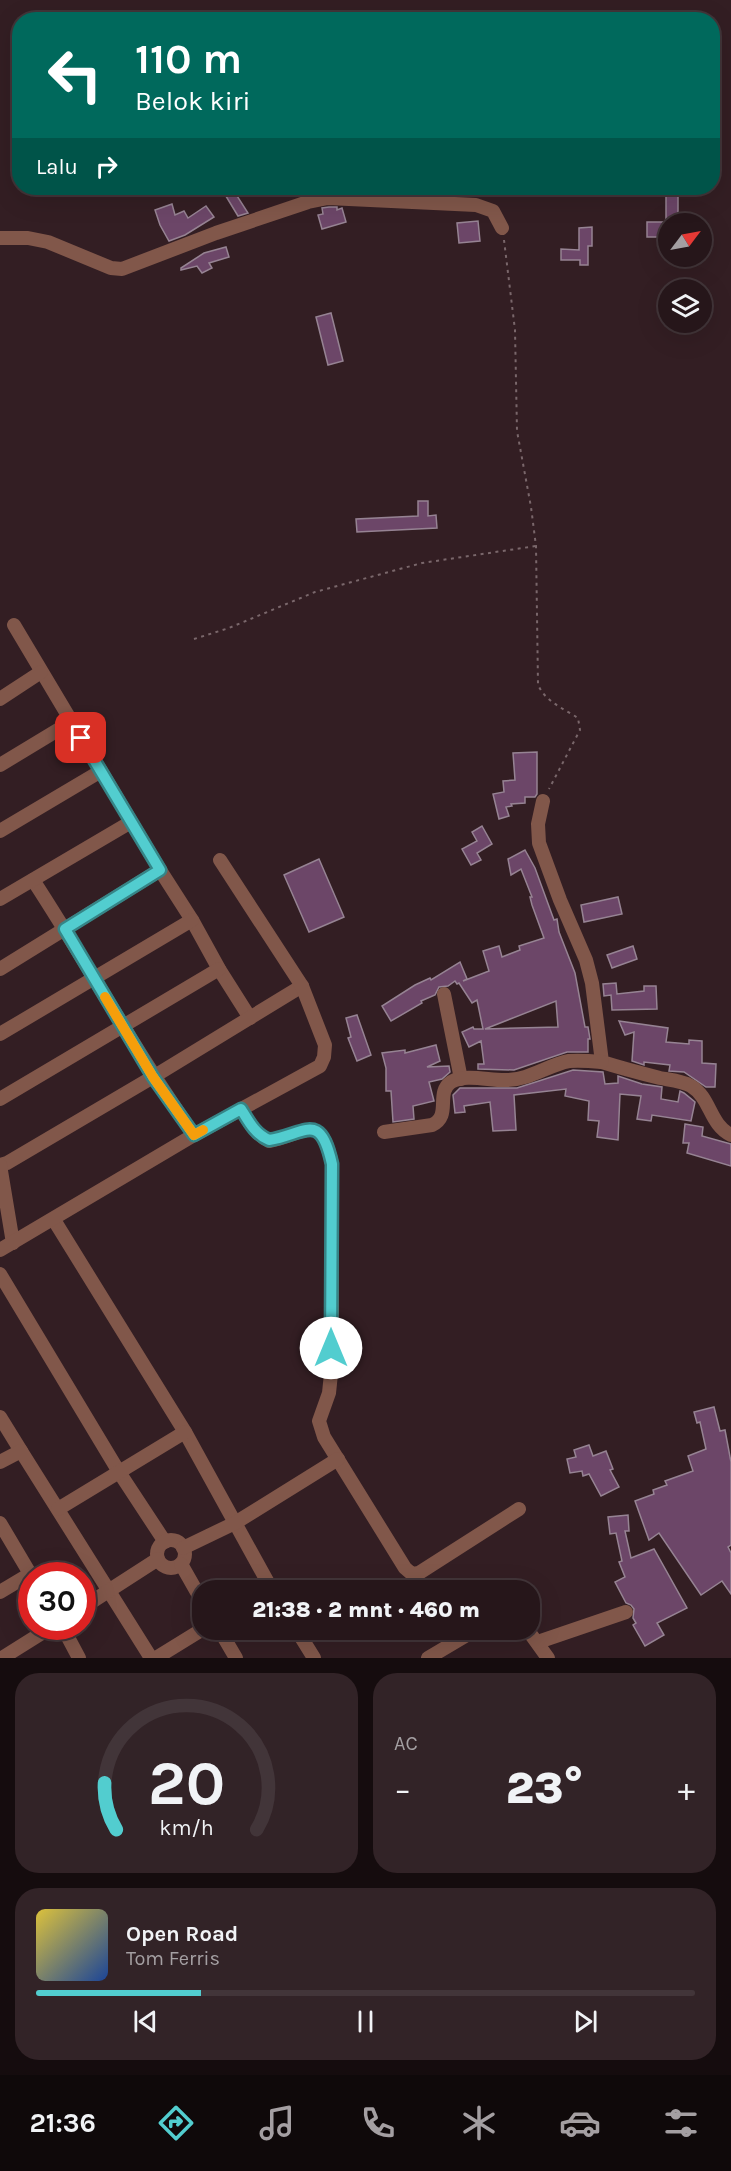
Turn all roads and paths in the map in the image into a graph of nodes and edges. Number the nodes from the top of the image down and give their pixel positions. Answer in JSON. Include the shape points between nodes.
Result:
{"nodes":[{"id":1,"x":502,"y":228,"type":"joint"},
{"id":2,"x":0,"y":238,"type":"edge"},
{"id":3,"x":536,"y":546,"type":"junction"},
{"id":4,"x":14,"y":625,"type":"dead end"},
{"id":5,"x":194,"y":639,"type":"dead end"},
{"id":6,"x":41,"y":672,"type":"junction"},
{"id":7,"x":0,"y":699,"type":"edge"},
{"id":8,"x":71,"y":722,"type":"junction"},
{"id":9,"x":0,"y":765,"type":"edge"},
{"id":10,"x":100,"y":771,"type":"junction"},
{"id":11,"x":543,"y":801,"type":"joint"},
{"id":12,"x":131,"y":822,"type":"junction"},
{"id":13,"x":0,"y":831,"type":"edge"},
{"id":14,"x":220,"y":860,"type":"dead end"},
{"id":15,"x":160,"y":870,"type":"junction"},
{"id":16,"x":33,"y":880,"type":"junction"},
{"id":17,"x":2,"y":894,"type":"edge"},
{"id":18,"x":192,"y":920,"type":"junction"},
{"id":19,"x":65,"y":929,"type":"junction"},
{"id":20,"x":0,"y":969,"type":"edge"},
{"id":21,"x":219,"y":969,"type":"junction"},
{"id":22,"x":94,"y":979,"type":"junction"},
{"id":23,"x":302,"y":986,"type":"junction"},
{"id":24,"x":444,"y":994,"type":"dead end"},
{"id":25,"x":250,"y":1018,"type":"junction"},
{"id":26,"x":123,"y":1027,"type":"junction"},
{"id":27,"x":0,"y":1034,"type":"edge"},
{"id":28,"x":602,"y":1062,"type":"junction"},
{"id":29,"x":153,"y":1077,"type":"junction"},
{"id":30,"x":461,"y":1079,"type":"junction"},
{"id":31,"x":0,"y":1099,"type":"edge"},
{"id":32,"x":241,"y":1109,"type":"junction"},
{"id":33,"x":384,"y":1132,"type":"dead end"},
{"id":34,"x":194,"y":1135,"type":"junction"},
{"id":35,"x":731,"y":1135,"type":"edge"},
{"id":36,"x":0,"y":1165,"type":"edge"},
{"id":37,"x":54,"y":1220,"type":"junction"},
{"id":38,"x":6,"y":1246,"type":"edge"},
{"id":39,"x":0,"y":1274,"type":"edge"},
{"id":40,"x":0,"y":1417,"type":"edge"},
{"id":41,"x":185,"y":1432,"type":"junction"},
{"id":42,"x":21,"y":1451,"type":"junction"},
{"id":43,"x":338,"y":1459,"type":"junction"},
{"id":44,"x":0,"y":1462,"type":"edge"},
{"id":45,"x":118,"y":1472,"type":"junction"},
{"id":46,"x":58,"y":1509,"type":"junction"},
{"id":47,"x":519,"y":1509,"type":"dead end"},
{"id":48,"x":235,"y":1523,"type":"junction"},
{"id":49,"x":1,"y":1527,"type":"edge"},
{"id":50,"x":165,"y":1542,"type":"junction"},
{"id":51,"x":183,"y":1548,"type":"junction"},
{"id":52,"x":158,"y":1559,"type":"junction"},
{"id":53,"x":23,"y":1562,"type":"edge"},
{"id":54,"x":181,"y":1564,"type":"junction"},
{"id":55,"x":265,"y":1580,"type":"edge"},
{"id":56,"x":18,"y":1582,"type":"edge"},
{"id":57,"x":192,"y":1583,"type":"edge"},
{"id":58,"x":110,"y":1590,"type":"junction"},
{"id":59,"x":0,"y":1592,"type":"edge"},
{"id":60,"x":96,"y":1599,"type":"edge"},
{"id":61,"x":626,"y":1612,"type":"dead end"},
{"id":62,"x":192,"y":1636,"type":"edge"},
{"id":63,"x":33,"y":1640,"type":"edge"},
{"id":64,"x":69,"y":1640,"type":"edge"},
{"id":65,"x":225,"y":1640,"type":"edge"},
{"id":66,"x":303,"y":1640,"type":"edge"},
{"id":67,"x":458,"y":1640,"type":"edge"},
{"id":68,"x":538,"y":1642,"type":"joint"},
{"id":69,"x":10,"y":1656,"type":"edge"},
{"id":70,"x":79,"y":1658,"type":"edge"},
{"id":71,"x":151,"y":1658,"type":"edge"},
{"id":72,"x":156,"y":1658,"type":"edge"},
{"id":73,"x":236,"y":1658,"type":"edge"},
{"id":74,"x":314,"y":1658,"type":"edge"},
{"id":75,"x":428,"y":1658,"type":"edge"},
{"id":76,"x":547,"y":1658,"type":"edge"}],
"edges":[{"from":1,"to":2,"type":"street","via":[[493,211],[476,205],[328,198],[216,233],[122,269],[48,242]]},
{"from":1,"to":3,"type":"path","via":[[515,330],[517,431]]},
{"from":3,"to":5,"type":"path","via":[[422,563],[315,591]]},
{"from":3,"to":11,"type":"path","via":[[538,684],[547,697],[580,723],[580,730]]},
{"from":4,"to":6,"type":"street"},
{"from":6,"to":7,"type":"street"},
{"from":6,"to":8,"type":"street"},
{"from":8,"to":9,"type":"street"},
{"from":8,"to":10,"type":"street"},
{"from":10,"to":12,"type":"street"},
{"from":10,"to":13,"type":"street"},
{"from":11,"to":28,"type":"street","via":[[538,824],[540,843],[586,960]]},
{"from":12,"to":15,"type":"street"},
{"from":12,"to":16,"type":"street"},
{"from":14,"to":23,"type":"street"},
{"from":15,"to":18,"type":"street"},
{"from":15,"to":19,"type":"street"},
{"from":16,"to":17,"type":"street"},
{"from":16,"to":19,"type":"street"},
{"from":18,"to":21,"type":"street"},
{"from":18,"to":22,"type":"street"},
{"from":19,"to":20,"type":"street"},
{"from":19,"to":22,"type":"street"},
{"from":21,"to":25,"type":"street"},
{"from":21,"to":26,"type":"street"},
{"from":22,"to":26,"type":"street"},
{"from":22,"to":27,"type":"street"},
{"from":23,"to":25,"type":"street"},
{"from":23,"to":32,"type":"street","via":[[325,1045],[320,1066]]},
{"from":24,"to":30,"type":"street"},
{"from":25,"to":29,"type":"street"},
{"from":26,"to":29,"type":"street"},
{"from":26,"to":31,"type":"street"},
{"from":28,"to":30,"type":"street","via":[[571,1061],[513,1080]]},
{"from":28,"to":35,"type":"street","via":[[691,1086],[705,1099],[715,1122]]},
{"from":29,"to":34,"type":"street"},
{"from":29,"to":36,"type":"street"},
{"from":30,"to":33,"type":"street","via":[[446,1088],[438,1123]]},
{"from":32,"to":34,"type":"street"},
{"from":32,"to":43,"type":"street","via":[[261,1137],[269,1140],[314,1129],[329,1152],[332,1364],[329,1393],[319,1421]]},
{"from":34,"to":37,"type":"street"},
{"from":36,"to":38,"type":"street"},
{"from":37,"to":38,"type":"street"},
{"from":37,"to":41,"type":"street"},
{"from":39,"to":45,"type":"street"},
{"from":40,"to":42,"type":"street"},
{"from":41,"to":45,"type":"street"},
{"from":41,"to":48,"type":"street"},
{"from":42,"to":44,"type":"street"},
{"from":42,"to":46,"type":"street"},
{"from":43,"to":47,"type":"street","via":[[412,1574]]},
{"from":43,"to":48,"type":"street"},
{"from":45,"to":46,"type":"street"},
{"from":45,"to":50,"type":"street"},
{"from":46,"to":58,"type":"street"},
{"from":48,"to":51,"type":"street"},
{"from":48,"to":55,"type":"street"},
{"from":49,"to":53,"type":"street"},
{"from":50,"to":51,"type":"street","via":[[175,1541]]},
{"from":50,"to":52,"type":"street","via":[[158,1549]]},
{"from":51,"to":54,"type":"street"},
{"from":52,"to":54,"type":"street","via":[[173,1569]]},
{"from":52,"to":58,"type":"street"},
{"from":54,"to":57,"type":"street"},
{"from":56,"to":59,"type":"street"},
{"from":58,"to":60,"type":"street"},
{"from":58,"to":71,"type":"street"},
{"from":61,"to":68,"type":"street"},
{"from":62,"to":72,"type":"street"},
{"from":63,"to":69,"type":"street"},
{"from":64,"to":70,"type":"street"},
{"from":65,"to":73,"type":"street"},
{"from":66,"to":74,"type":"street"},
{"from":67,"to":75,"type":"street"},
{"from":68,"to":76,"type":"street"}]}
